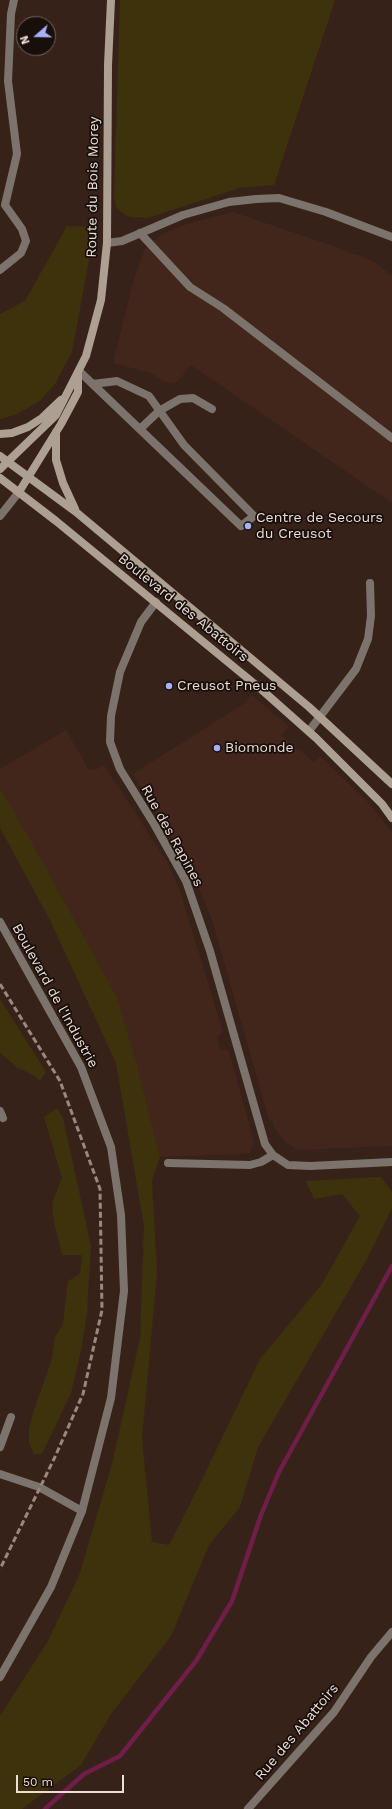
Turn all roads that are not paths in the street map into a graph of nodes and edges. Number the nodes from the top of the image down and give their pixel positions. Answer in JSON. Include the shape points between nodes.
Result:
{"nodes":[{"id":1,"x":14,"y":0,"type":"edge"},
{"id":2,"x":111,"y":0,"type":"edge"},
{"id":3,"x":2,"y":206,"type":"edge"},
{"id":4,"x":140,"y":233,"type":"junction"},
{"id":5,"x":392,"y":237,"type":"edge"},
{"id":6,"x":108,"y":243,"type":"junction"},
{"id":7,"x":0,"y":270,"type":"edge"},
{"id":8,"x":79,"y":371,"type":"junction"},
{"id":9,"x":93,"y":384,"type":"junction"},
{"id":10,"x":66,"y":396,"type":"junction"},
{"id":11,"x":212,"y":409,"type":"dead end"},
{"id":12,"x":160,"y":411,"type":"junction"},
{"id":13,"x":140,"y":429,"type":"junction"},
{"id":14,"x":56,"y":432,"type":"junction"},
{"id":15,"x":0,"y":434,"type":"edge"},
{"id":16,"x":392,"y":438,"type":"edge"},
{"id":17,"x":3,"y":458,"type":"edge"},
{"id":18,"x":0,"y":469,"type":"edge"},
{"id":19,"x":28,"y":477,"type":"junction"},
{"id":20,"x":0,"y":478,"type":"edge"},
{"id":21,"x":19,"y":492,"type":"junction"},
{"id":22,"x":76,"y":512,"type":"junction"},
{"id":23,"x":0,"y":516,"type":"edge"},
{"id":24,"x":370,"y":583,"type":"dead end"},
{"id":25,"x":156,"y":602,"type":"junction"},
{"id":26,"x":320,"y":717,"type":"junction"},
{"id":27,"x":309,"y":731,"type":"junction"},
{"id":28,"x":392,"y":784,"type":"edge"},
{"id":29,"x":392,"y":818,"type":"edge"},
{"id":30,"x":0,"y":922,"type":"edge"},
{"id":31,"x":273,"y":1155,"type":"junction"},
{"id":32,"x":392,"y":1162,"type":"edge"},
{"id":33,"x":168,"y":1163,"type":"dead end"},
{"id":34,"x":11,"y":1417,"type":"dead end"},
{"id":35,"x":0,"y":1447,"type":"edge"},
{"id":36,"x":0,"y":1474,"type":"edge"},
{"id":37,"x":82,"y":1511,"type":"junction"},
{"id":38,"x":392,"y":1632,"type":"edge"},
{"id":39,"x":0,"y":1677,"type":"edge"},
{"id":40,"x":248,"y":1809,"type":"edge"}],
"edges":[{"from":1,"to":3,"type":"street","via":[[8,81],[17,154]]},
{"from":2,"to":6,"type":"street","name":"Route du Bois Morey","via":[[108,65]]},
{"from":3,"to":7,"type":"street","via":[[22,229],[26,241],[21,253]]},
{"from":4,"to":5,"type":"street","via":[[183,215],[229,202],[279,198],[326,212]]},
{"from":4,"to":6,"type":"street","via":[[122,241]]},
{"from":4,"to":16,"type":"street","via":[[190,287],[223,308]]},
{"from":6,"to":8,"type":"street","name":"Route du Bois Morey","via":[[101,300],[86,356]]},
{"from":8,"to":9,"type":"street"},
{"from":8,"to":10,"type":"street","name":"Route du Bois Morey"},
{"from":8,"to":14,"type":"street","name":"Route du Bois Morey","via":[[78,392]]},
{"from":9,"to":12,"type":"street","via":[[117,381],[149,396]]},
{"from":9,"to":13,"type":"street"},
{"from":10,"to":15,"type":"street","name":"Route du Bois Morey","via":[[28,427]]},
{"from":10,"to":17,"type":"street","name":"Route du Bois Morey","via":[[56,415],[39,433]]},
{"from":11,"to":12,"type":"street","via":[[193,398],[180,399]]},
{"from":12,"to":13,"type":"street"},
{"from":12,"to":13,"type":"street","via":[[184,445],[254,516],[241,526]]},
{"from":14,"to":19,"type":"street","name":"Route du Bois Morey"},
{"from":14,"to":22,"type":"street","name":"Route du Bois Morey","via":[[56,460]]},
{"from":17,"to":18,"type":"street","name":"Route du Bois Morey"},
{"from":17,"to":19,"type":"street","name":"Boulevard des Abattoirs"},
{"from":19,"to":21,"type":"street","name":"Route du Bois Morey"},
{"from":19,"to":22,"type":"street","name":"Boulevard des Abattoirs"},
{"from":20,"to":21,"type":"street","name":"Boulevard des Abattoirs"},
{"from":21,"to":23,"type":"street"},
{"from":21,"to":25,"type":"street","name":"Boulevard des Abattoirs"},
{"from":22,"to":26,"type":"street","name":"Boulevard des Abattoirs"},
{"from":24,"to":26,"type":"street","via":[[371,616],[368,639],[356,669]]},
{"from":25,"to":27,"type":"street","name":"Boulevard des Abattoirs"},
{"from":25,"to":31,"type":"street","name":"Rue des Rapines","via":[[141,622],[120,672],[111,716],[110,742],[120,769],[186,881],[210,952],[256,1118],[265,1144]]},
{"from":26,"to":27,"type":"street"},
{"from":26,"to":28,"type":"street","name":"Boulevard des Abattoirs"},
{"from":27,"to":29,"type":"street","name":"Boulevard des Abattoirs","via":[[382,804]]},
{"from":30,"to":37,"type":"street","name":"Boulevard de l'Industrie","via":[[81,1067],[111,1147],[121,1216],[124,1292],[111,1398]]},
{"from":31,"to":32,"type":"street","name":"Rue des Rapines","via":[[288,1165]]},
{"from":31,"to":33,"type":"street","via":[[262,1162],[250,1165]]},
{"from":34,"to":35,"type":"street"},
{"from":36,"to":37,"type":"street","via":[[39,1487]]},
{"from":37,"to":39,"type":"street","name":"Boulevard de l'Industrie","via":[[51,1587]]},
{"from":38,"to":40,"type":"street","name":"Rue des Abattoirs","via":[[371,1657],[334,1712]]}]}
